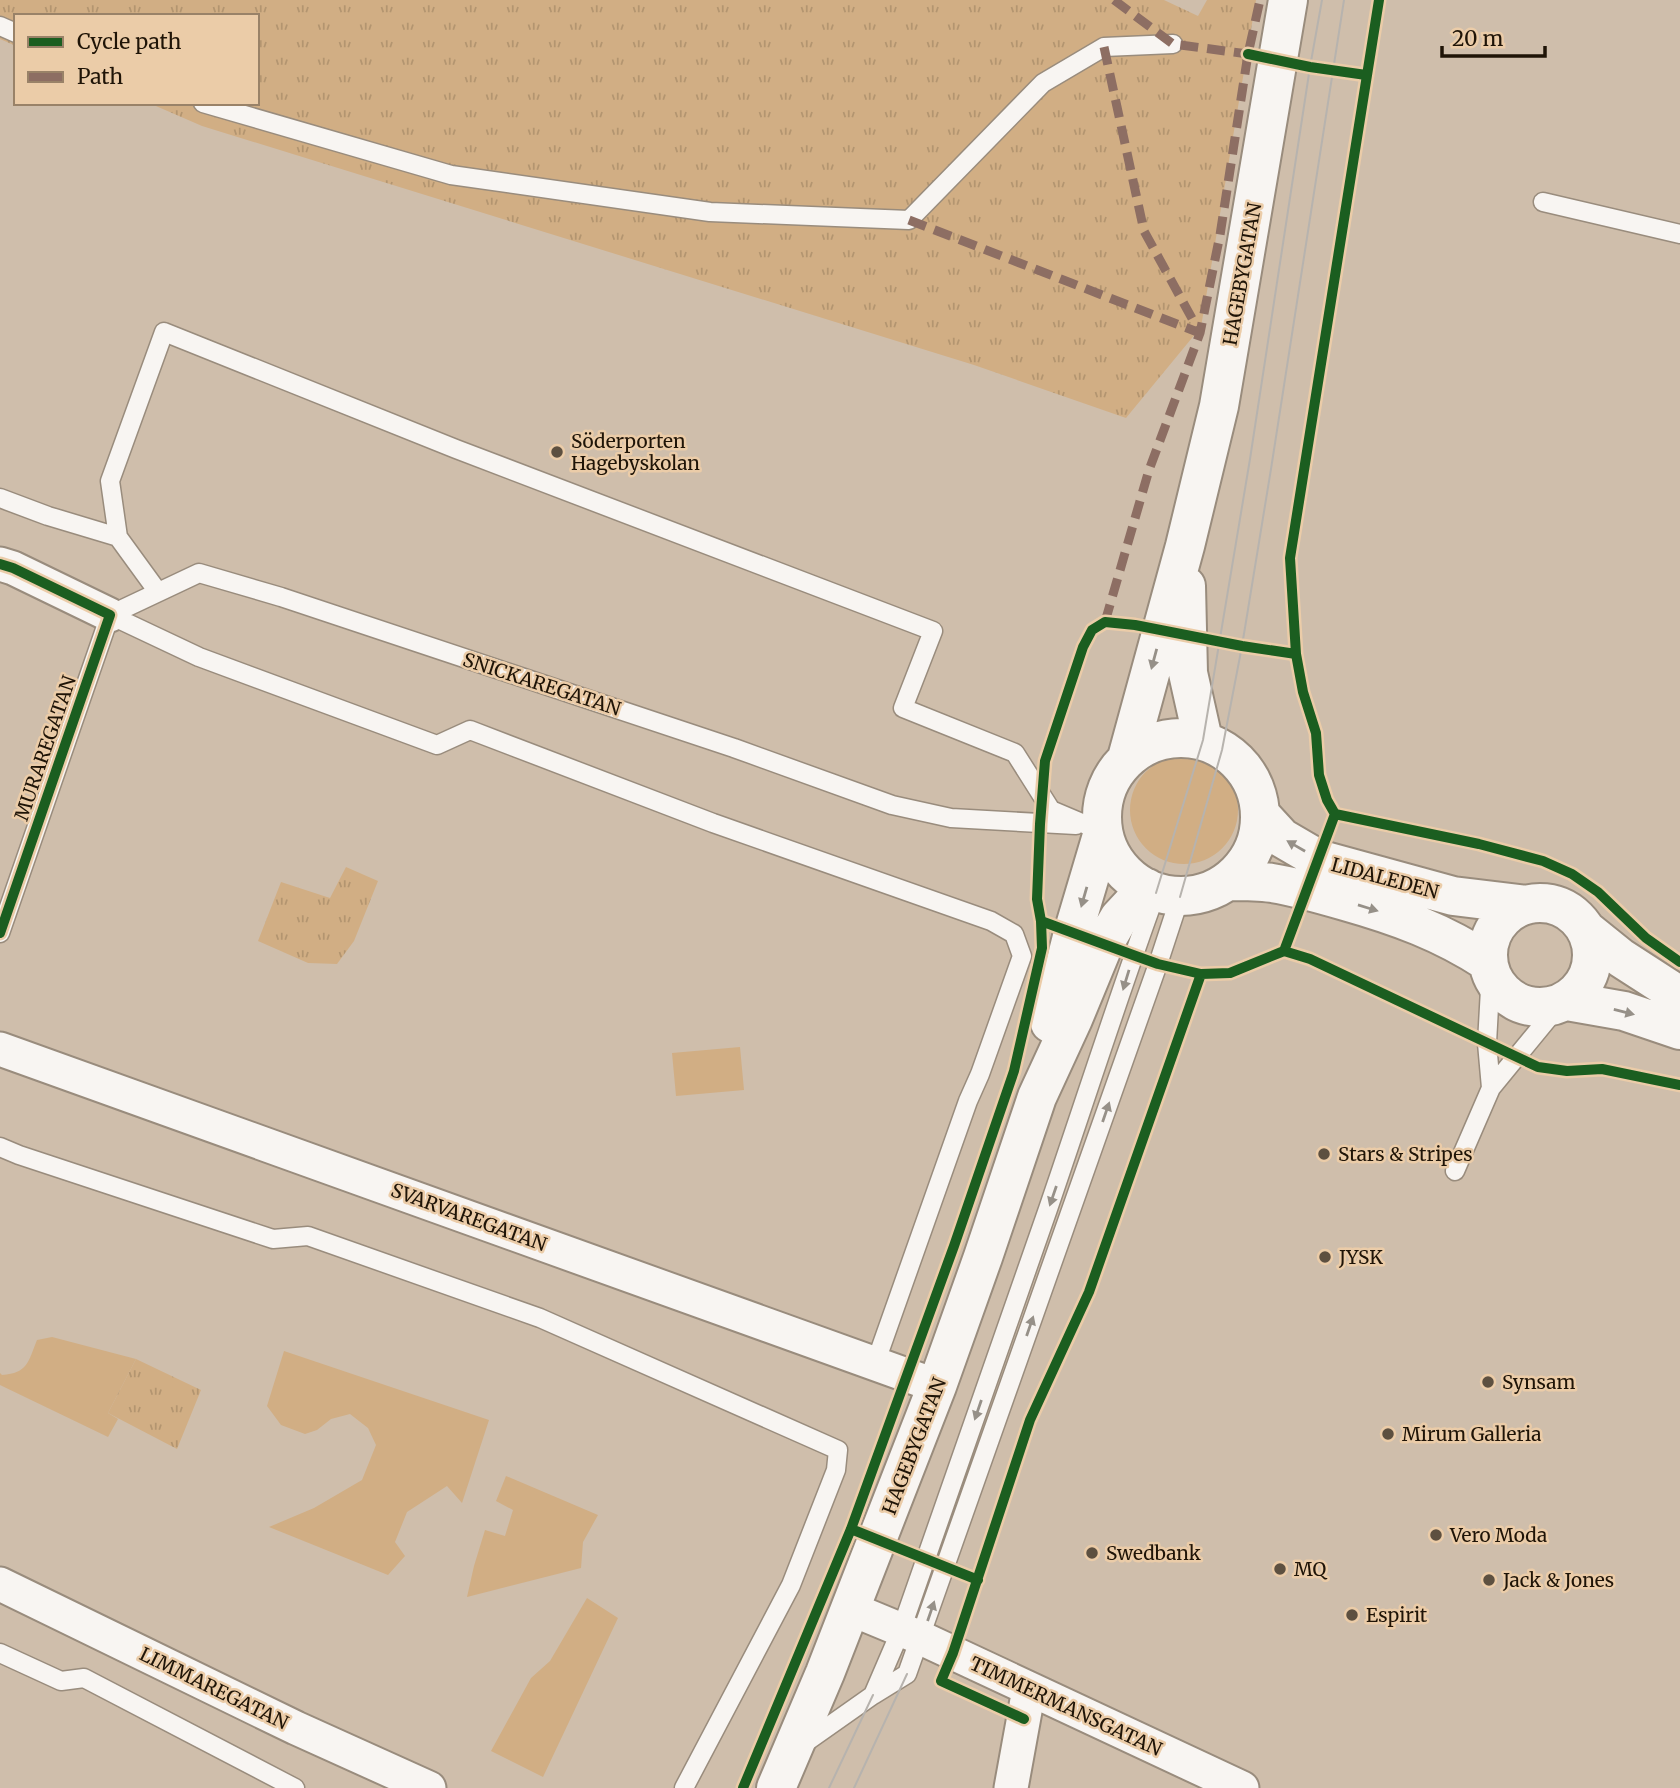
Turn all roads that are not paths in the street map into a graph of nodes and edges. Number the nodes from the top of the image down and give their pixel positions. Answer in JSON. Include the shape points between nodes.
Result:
{"nodes":[{"id":1,"x":1288,"y":0,"type":"edge"},
{"id":2,"x":1173,"y":44,"type":"dead end"},
{"id":3,"x":210,"y":105,"type":"edge"},
{"id":4,"x":1543,"y":202,"type":"dead end"},
{"id":5,"x":1680,"y":233,"type":"edge"},
{"id":6,"x":0,"y":498,"type":"edge"},
{"id":7,"x":118,"y":537,"type":"junction"},
{"id":8,"x":1185,"y":546,"type":"junction"},
{"id":9,"x":0,"y":564,"type":"edge"},
{"id":10,"x":158,"y":592,"type":"junction"},
{"id":11,"x":110,"y":615,"type":"junction"},
{"id":12,"x":1203,"y":740,"type":"junction"},
{"id":13,"x":1127,"y":758,"type":"junction"},
{"id":14,"x":1260,"y":814,"type":"junction"},
{"id":15,"x":1097,"y":827,"type":"junction"},
{"id":16,"x":1229,"y":881,"type":"junction"},
{"id":17,"x":1161,"y":893,"type":"junction"},
{"id":18,"x":1527,"y":905,"type":"junction"},
{"id":19,"x":1585,"y":929,"type":"junction"},
{"id":20,"x":0,"y":933,"type":"edge"},
{"id":21,"x":1490,"y":966,"type":"junction"},
{"id":22,"x":1680,"y":996,"type":"edge"},
{"id":23,"x":1564,"y":1002,"type":"junction"},
{"id":24,"x":1680,"y":1030,"type":"edge"},
{"id":25,"x":0,"y":1049,"type":"edge"},
{"id":26,"x":1491,"y":1088,"type":"junction"},
{"id":27,"x":1037,"y":1097,"type":"junction"},
{"id":28,"x":0,"y":1147,"type":"edge"},
{"id":29,"x":1455,"y":1171,"type":"dead end"},
{"id":30,"x":876,"y":1364,"type":"junction"},
{"id":31,"x":937,"y":1386,"type":"junction"},
{"id":32,"x":0,"y":1584,"type":"edge"},
{"id":33,"x":851,"y":1609,"type":"junction"},
{"id":34,"x":911,"y":1634,"type":"junction"},
{"id":35,"x":0,"y":1653,"type":"edge"},
{"id":36,"x":1029,"y":1689,"type":"junction"},
{"id":37,"x":791,"y":1753,"type":"junction"},
{"id":38,"x":295,"y":1788,"type":"edge"},
{"id":39,"x":429,"y":1788,"type":"edge"},
{"id":40,"x":684,"y":1788,"type":"edge"},
{"id":41,"x":776,"y":1788,"type":"edge"},
{"id":42,"x":1011,"y":1788,"type":"edge"},
{"id":43,"x":1242,"y":1788,"type":"edge"}],
"edges":[{"from":1,"to":8,"type":"street","name":"HAGEBYGATAN","via":[[1219,406]]},
{"from":2,"to":3,"type":"lane","via":[[1104,47],[1043,83],[909,220],[710,212],[452,175]]},
{"from":4,"to":5,"type":"lane"},
{"from":6,"to":7,"type":"lane"},
{"from":7,"to":10,"type":"lane"},
{"from":7,"to":15,"type":"lane","via":[[110,481],[164,332],[933,631],[903,708],[1015,753],[1051,810]]},
{"from":8,"to":12,"type":"street","name":"HAGEBYGATAN","via":[[1188,673]]},
{"from":8,"to":13,"type":"street","name":"HAGEBYGATAN","one_way":true},
{"from":9,"to":11,"type":"street"},
{"from":10,"to":11,"type":"lane","name":"SNICKAREGATAN"},
{"from":10,"to":15,"type":"lane","name":"SNICKAREGATAN","via":[[199,573],[734,748],[892,805],[951,818]]},
{"from":11,"to":20,"type":"lane","name":"MURAREGATAN"},
{"from":11,"to":30,"type":"lane","via":[[199,657],[437,745],[470,730],[713,823],[991,921],[1014,934],[1022,956]]},
{"from":12,"to":13,"type":"street","via":[[1178,737],[1150,744]]},
{"from":12,"to":14,"type":"street","via":[[1242,767],[1255,789]]},
{"from":13,"to":15,"type":"street","via":[[1107,787]]},
{"from":14,"to":16,"type":"street","via":[[1258,838],[1248,860]]},
{"from":18,"to":14,"type":"street","name":"LIDALEDEN","one_way":true,"via":[[1453,896],[1318,859],[1282,838]]},
{"from":15,"to":17,"type":"street","via":[[1118,866],[1133,880]]},
{"from":15,"to":27,"type":"street","name":"HAGEBYGATAN","one_way":true,"via":[[1052,1010]]},
{"from":16,"to":17,"type":"street","via":[[1207,892]]},
{"from":16,"to":21,"type":"street","name":"LIDALEDEN","one_way":true,"via":[[1270,883],[1367,907],[1463,945]]},
{"from":17,"to":27,"type":"street","name":"HAGEBYGATAN","via":[[1119,918]]},
{"from":17,"to":34,"type":"lane","one_way":true,"via":[[1133,955]]},
{"from":34,"to":17,"type":"lane","one_way":true,"via":[[1158,964]]},
{"from":18,"to":19,"type":"street","via":[[1562,908]]},
{"from":18,"to":21,"type":"street","via":[[1498,924],[1490,940]]},
{"from":19,"to":22,"type":"street"},
{"from":19,"to":23,"type":"street","via":[[1591,965],[1581,988]]},
{"from":21,"to":23,"type":"street","via":[[1504,993],[1520,1003]]},
{"from":21,"to":26,"type":"lane","via":[[1487,1042]]},
{"from":23,"to":24,"type":"street","one_way":true,"via":[[1624,1011]]},
{"from":23,"to":26,"type":"lane"},
{"from":25,"to":30,"type":"street","name":"SVARVAREGATAN"},
{"from":26,"to":29,"type":"lane"},
{"from":27,"to":31,"type":"street","name":"HAGEBYGATAN"},
{"from":28,"to":40,"type":"lane","via":[[273,1238],[308,1236],[540,1318],[838,1450],[836,1470],[791,1585]]},
{"from":30,"to":31,"type":"street","name":"SVARVAREGATAN"},
{"from":31,"to":33,"type":"street","name":"HAGEBYGATAN"},
{"from":32,"to":39,"type":"street","name":"LIMMAREGATAN"},
{"from":33,"to":34,"type":"street","name":"TIMMERMANSGATAN"},
{"from":33,"to":37,"type":"street","name":"HAGEBYGATAN"},
{"from":34,"to":36,"type":"street","name":"TIMMERMANSGATAN"},
{"from":34,"to":37,"type":"lane","via":[[873,1695]]},
{"from":35,"to":38,"type":"lane","via":[[61,1681],[84,1678]]},
{"from":36,"to":42,"type":"street"},
{"from":36,"to":43,"type":"street","name":"TIMMERMANSGATAN"},
{"from":37,"to":41,"type":"street","name":"HAGEBYGATAN"}]}
